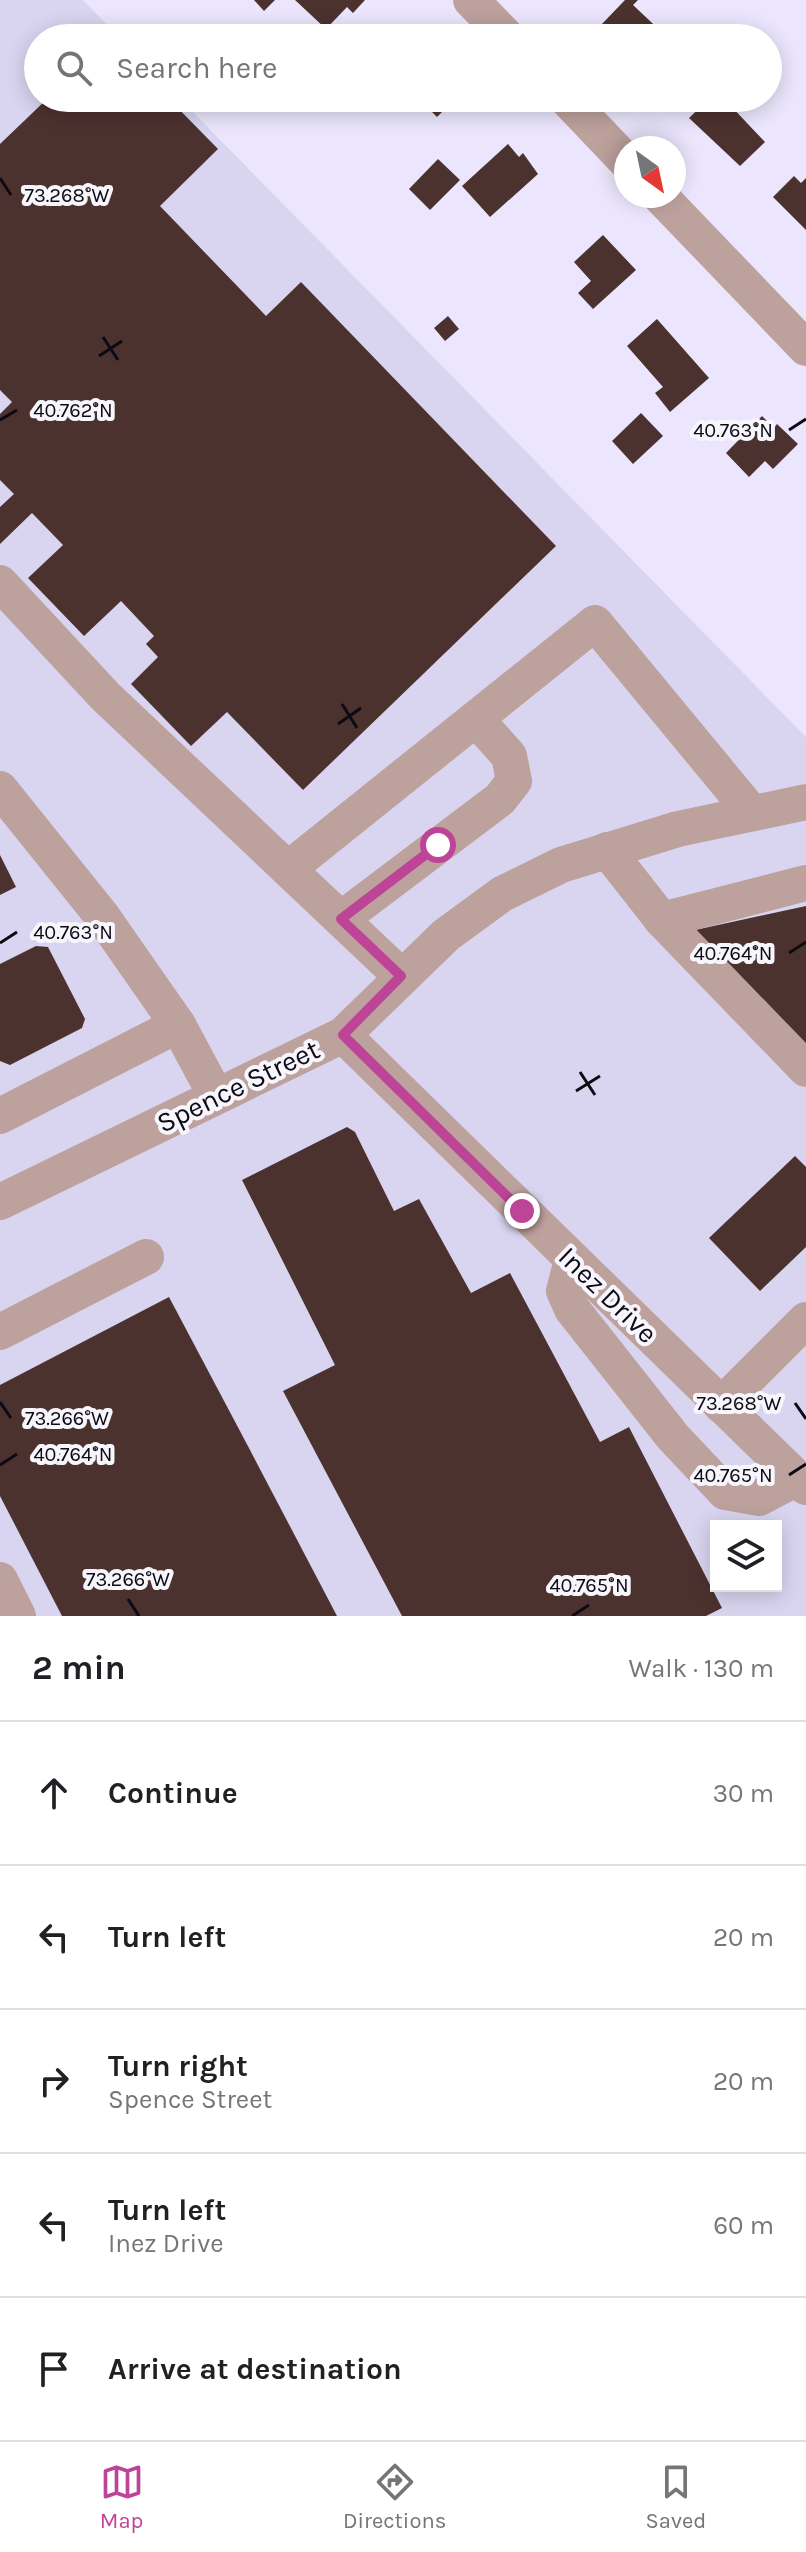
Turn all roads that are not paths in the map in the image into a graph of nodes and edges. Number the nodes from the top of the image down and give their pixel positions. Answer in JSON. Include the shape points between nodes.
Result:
{"nodes":[{"id":1,"x":471,"y":0,"type":"edge"},
{"id":2,"x":494,"y":24,"type":"edge"},
{"id":3,"x":579,"y":112,"type":"edge"},
{"id":4,"x":614,"y":148,"type":"edge"},
{"id":5,"x":672,"y":208,"type":"edge"},
{"id":6,"x":806,"y":348,"type":"edge"},
{"id":7,"x":0,"y":583,"type":"edge"},
{"id":8,"x":476,"y":719,"type":"junction"},
{"id":9,"x":0,"y":789,"type":"edge"},
{"id":10,"x":806,"y":802,"type":"edge"},
{"id":11,"x":752,"y":813,"type":"junction"},
{"id":12,"x":607,"y":850,"type":"junction"},
{"id":13,"x":288,"y":869,"type":"junction"},
{"id":14,"x":806,"y":883,"type":"edge"},
{"id":15,"x":341,"y":919,"type":"junction"},
{"id":16,"x":662,"y":920,"type":"junction"},
{"id":17,"x":401,"y":976,"type":"junction"},
{"id":18,"x":178,"y":1025,"type":"junction"},
{"id":19,"x":343,"y":1035,"type":"junction"},
{"id":20,"x":806,"y":1069,"type":"edge"},
{"id":21,"x":216,"y":1096,"type":"junction"},
{"id":22,"x":0,"y":1116,"type":"edge"},
{"id":23,"x":0,"y":1202,"type":"edge"},
{"id":24,"x":146,"y":1257,"type":"dead end"},
{"id":25,"x":572,"y":1260,"type":"junction"},
{"id":26,"x":806,"y":1320,"type":"edge"},
{"id":27,"x":0,"y":1332,"type":"edge"},
{"id":28,"x":721,"y":1405,"type":"junction"},
{"id":29,"x":801,"y":1483,"type":"edge"},
{"id":30,"x":0,"y":1580,"type":"edge"},
{"id":31,"x":18,"y":1616,"type":"edge"}],
"edges":[{"from":1,"to":2,"type":"street"},
{"from":3,"to":4,"type":"street"},
{"from":5,"to":6,"type":"street"},
{"from":7,"to":13,"type":"street","via":[[105,696]]},
{"from":8,"to":11,"type":"street","via":[[595,623]]},
{"from":8,"to":13,"type":"street"},
{"from":8,"to":15,"type":"street","via":[[509,756],[514,781],[500,799]]},
{"from":9,"to":18,"type":"street","via":[[102,916]]},
{"from":10,"to":11,"type":"street","name":"Spence Street"},
{"from":11,"to":12,"type":"street","name":"Spence Street"},
{"from":12,"to":16,"type":"street"},
{"from":12,"to":17,"type":"street","name":"Spence Street","via":[[502,894]]},
{"from":13,"to":15,"type":"street"},
{"from":14,"to":16,"type":"street"},
{"from":15,"to":17,"type":"street"},
{"from":16,"to":20,"type":"street"},
{"from":17,"to":19,"type":"street","name":"Spence Street"},
{"from":18,"to":21,"type":"street"},
{"from":18,"to":22,"type":"street"},
{"from":19,"to":21,"type":"street","name":"Spence Street"},
{"from":19,"to":25,"type":"street","name":"Inez Drive"},
{"from":21,"to":23,"type":"street","name":"Spence Street"},
{"from":24,"to":27,"type":"street"},
{"from":25,"to":28,"type":"street","name":"Inez Drive"},
{"from":25,"to":29,"type":"street","via":[[564,1291],[572,1309],[673,1437],[725,1492],[759,1498]]},
{"from":26,"to":28,"type":"street"},
{"from":28,"to":29,"type":"street","name":"Inez Drive"},
{"from":30,"to":31,"type":"street"}]}
